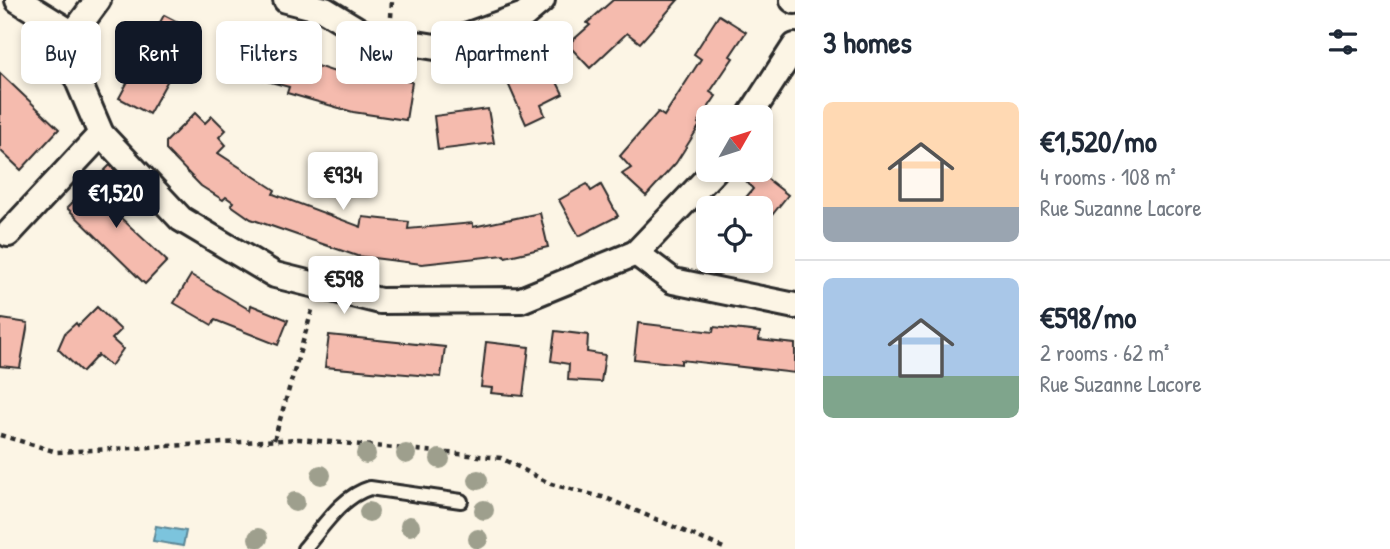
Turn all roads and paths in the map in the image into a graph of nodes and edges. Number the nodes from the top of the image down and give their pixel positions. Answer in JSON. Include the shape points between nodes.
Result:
{"nodes":[{"id":1,"x":18,"y":0,"type":"edge"},
{"id":2,"x":98,"y":0,"type":"edge"},
{"id":3,"x":286,"y":0,"type":"edge"},
{"id":4,"x":542,"y":0,"type":"edge"},
{"id":5,"x":327,"y":5,"type":"edge"},
{"id":6,"x":52,"y":21,"type":"edge"},
{"id":7,"x":83,"y":21,"type":"edge"},
{"id":8,"x":795,"y":46,"type":"edge"},
{"id":9,"x":80,"y":84,"type":"edge"},
{"id":10,"x":757,"y":105,"type":"edge"},
{"id":11,"x":101,"y":134,"type":"junction"},
{"id":12,"x":704,"y":182,"type":"edge"},
{"id":13,"x":8,"y":234,"type":"dead end"},
{"id":14,"x":636,"y":253,"type":"junction"},
{"id":15,"x":320,"y":286,"type":"junction"},
{"id":16,"x":795,"y":306,"type":"edge"},
{"id":17,"x":0,"y":435,"type":"edge"},
{"id":18,"x":274,"y":440,"type":"junction"},
{"id":19,"x":461,"y":501,"type":"dead end"},
{"id":20,"x":304,"y":549,"type":"edge"},
{"id":21,"x":726,"y":549,"type":"edge"}],
"edges":[{"from":1,"to":6,"type":"street"},
{"from":2,"to":7,"type":"street"},
{"from":3,"to":5,"type":"street"},
{"from":4,"to":5,"type":"street","via":[[524,15],[435,47],[368,36]]},
{"from":8,"to":10,"type":"street"},
{"from":9,"to":11,"type":"street"},
{"from":11,"to":13,"type":"street"},
{"from":11,"to":15,"type":"street","via":[[181,219],[275,275]]},
{"from":12,"to":14,"type":"street"},
{"from":14,"to":15,"type":"street","via":[[521,300],[380,301]]},
{"from":14,"to":16,"type":"street","via":[[673,281]]},
{"from":15,"to":18,"type":"path"},
{"from":17,"to":18,"type":"path","via":[[57,453]]},
{"from":18,"to":21,"type":"path","via":[[501,458],[551,484],[606,498]]},
{"from":19,"to":20,"type":"lane","via":[[370,488],[344,502]]}]}
